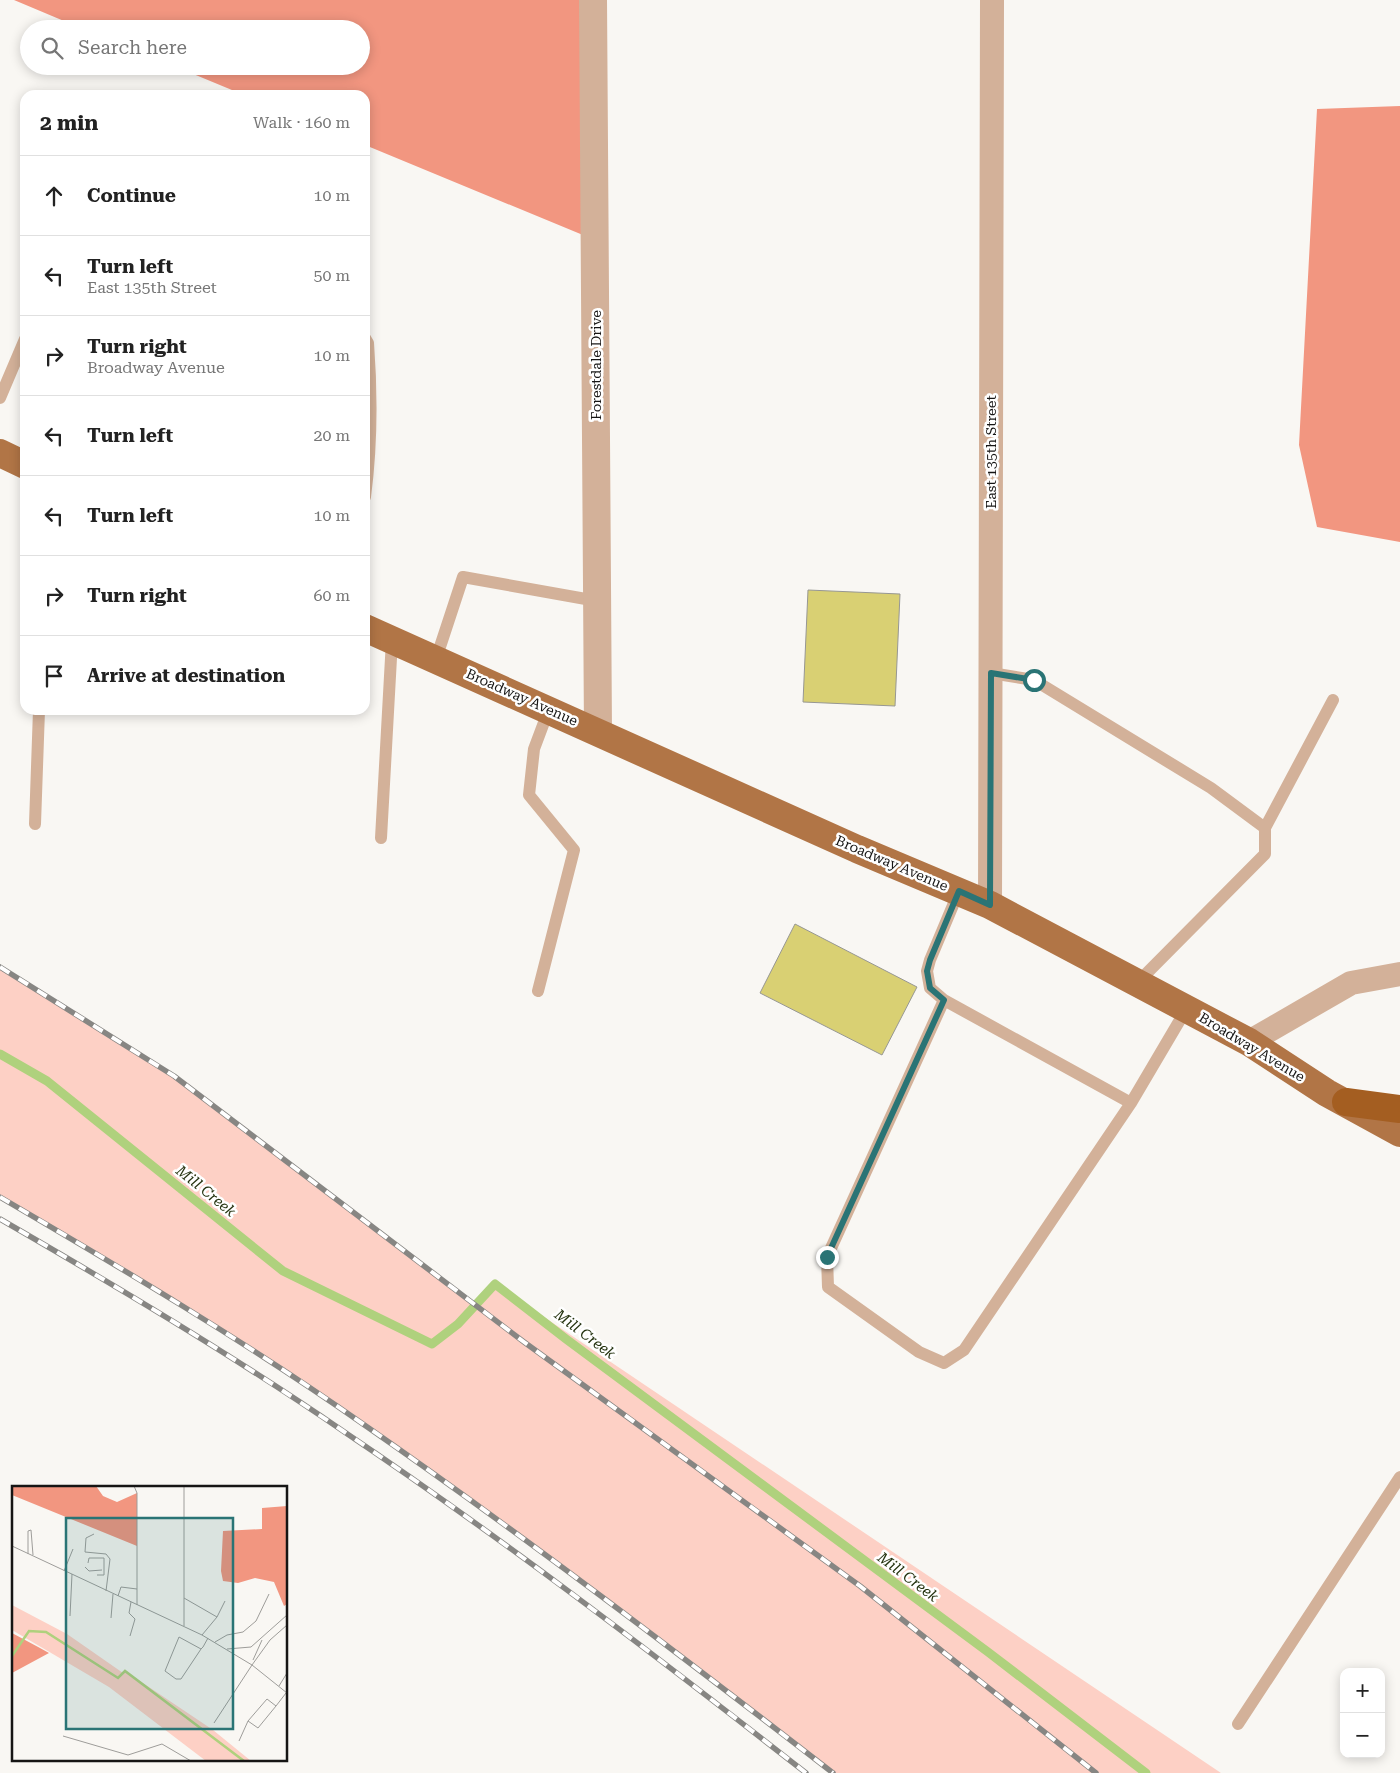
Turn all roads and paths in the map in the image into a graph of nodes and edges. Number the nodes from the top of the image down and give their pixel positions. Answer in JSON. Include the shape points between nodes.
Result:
{"nodes":[{"id":1,"x":593,"y":0,"type":"edge"},
{"id":2,"x":992,"y":0,"type":"edge"},
{"id":3,"x":20,"y":351,"type":"edge"},
{"id":4,"x":370,"y":370,"type":"edge"},
{"id":5,"x":0,"y":398,"type":"edge"},
{"id":6,"x":0,"y":453,"type":"edge"},
{"id":7,"x":370,"y":455,"type":"edge"},
{"id":8,"x":20,"y":462,"type":"edge"},
{"id":9,"x":597,"y":601,"type":"junction"},
{"id":10,"x":370,"y":630,"type":"edge"},
{"id":11,"x":392,"y":640,"type":"junction"},
{"id":12,"x":436,"y":659,"type":"junction"},
{"id":13,"x":991,"y":673,"type":"junction"},
{"id":14,"x":1333,"y":700,"type":"dead end"},
{"id":15,"x":549,"y":709,"type":"junction"},
{"id":16,"x":39,"y":715,"type":"edge"},
{"id":17,"x":598,"y":731,"type":"junction"},
{"id":18,"x":35,"y":824,"type":"dead end"},
{"id":19,"x":1265,"y":828,"type":"junction"},
{"id":20,"x":380,"y":838,"type":"dead end"},
{"id":21,"x":959,"y":891,"type":"junction"},
{"id":22,"x":990,"y":905,"type":"junction"},
{"id":23,"x":1400,"y":974,"type":"edge"},
{"id":24,"x":1138,"y":982,"type":"junction"},
{"id":25,"x":538,"y":991,"type":"dead end"},
{"id":26,"x":944,"y":1000,"type":"junction"},
{"id":27,"x":1187,"y":1008,"type":"junction"},
{"id":28,"x":1249,"y":1042,"type":"junction"},
{"id":29,"x":1346,"y":1102,"type":"junction"},
{"id":30,"x":1131,"y":1103,"type":"junction"},
{"id":31,"x":1400,"y":1109,"type":"edge"},
{"id":32,"x":1400,"y":1133,"type":"edge"},
{"id":33,"x":1400,"y":1477,"type":"edge"},
{"id":34,"x":1238,"y":1724,"type":"dead end"}],
"edges":[{"from":1,"to":9,"type":"street","name":"Forestdale Drive"},
{"from":2,"to":13,"type":"street","name":"East 135th Street"},
{"from":3,"to":5,"type":"lane"},
{"from":4,"to":7,"type":"lane"},
{"from":6,"to":8,"type":"main road"},
{"from":9,"to":12,"type":"lane","via":[[463,576]]},
{"from":9,"to":17,"type":"street","name":"Forestdale Drive"},
{"from":10,"to":11,"type":"main road","name":"Broadway Avenue"},
{"from":11,"to":12,"type":"main road","name":"Broadway Avenue"},
{"from":11,"to":20,"type":"lane"},
{"from":12,"to":15,"type":"main road","name":"Broadway Avenue"},
{"from":13,"to":19,"type":"lane","via":[[1034,680],[1211,788]]},
{"from":13,"to":22,"type":"street","name":"East 135th Street"},
{"from":14,"to":19,"type":"lane"},
{"from":15,"to":17,"type":"main road","name":"Broadway Avenue"},
{"from":15,"to":25,"type":"lane","via":[[534,749],[529,795],[574,850]]},
{"from":16,"to":18,"type":"lane"},
{"from":17,"to":21,"type":"main road","name":"Broadway Avenue","via":[[857,849]]},
{"from":19,"to":24,"type":"lane","via":[[1265,854]]},
{"from":21,"to":22,"type":"main road","name":"Broadway Avenue"},
{"from":21,"to":26,"type":"lane","via":[[927,971],[930,988]]},
{"from":22,"to":24,"type":"main road","name":"Broadway Avenue"},
{"from":23,"to":28,"type":"street","via":[[1351,983]]},
{"from":24,"to":27,"type":"main road","name":"Broadway Avenue"},
{"from":26,"to":30,"type":"lane"},
{"from":26,"to":30,"type":"lane","via":[[827,1257],[828,1287],[918,1352],[944,1362],[964,1350]]},
{"from":27,"to":28,"type":"main road","name":"Broadway Avenue"},
{"from":27,"to":30,"type":"lane"},
{"from":28,"to":29,"type":"main road","name":"Broadway Avenue"},
{"from":29,"to":31,"type":"highway"},
{"from":29,"to":32,"type":"main road","name":"Broadway Avenue"},
{"from":33,"to":34,"type":"lane"}]}
